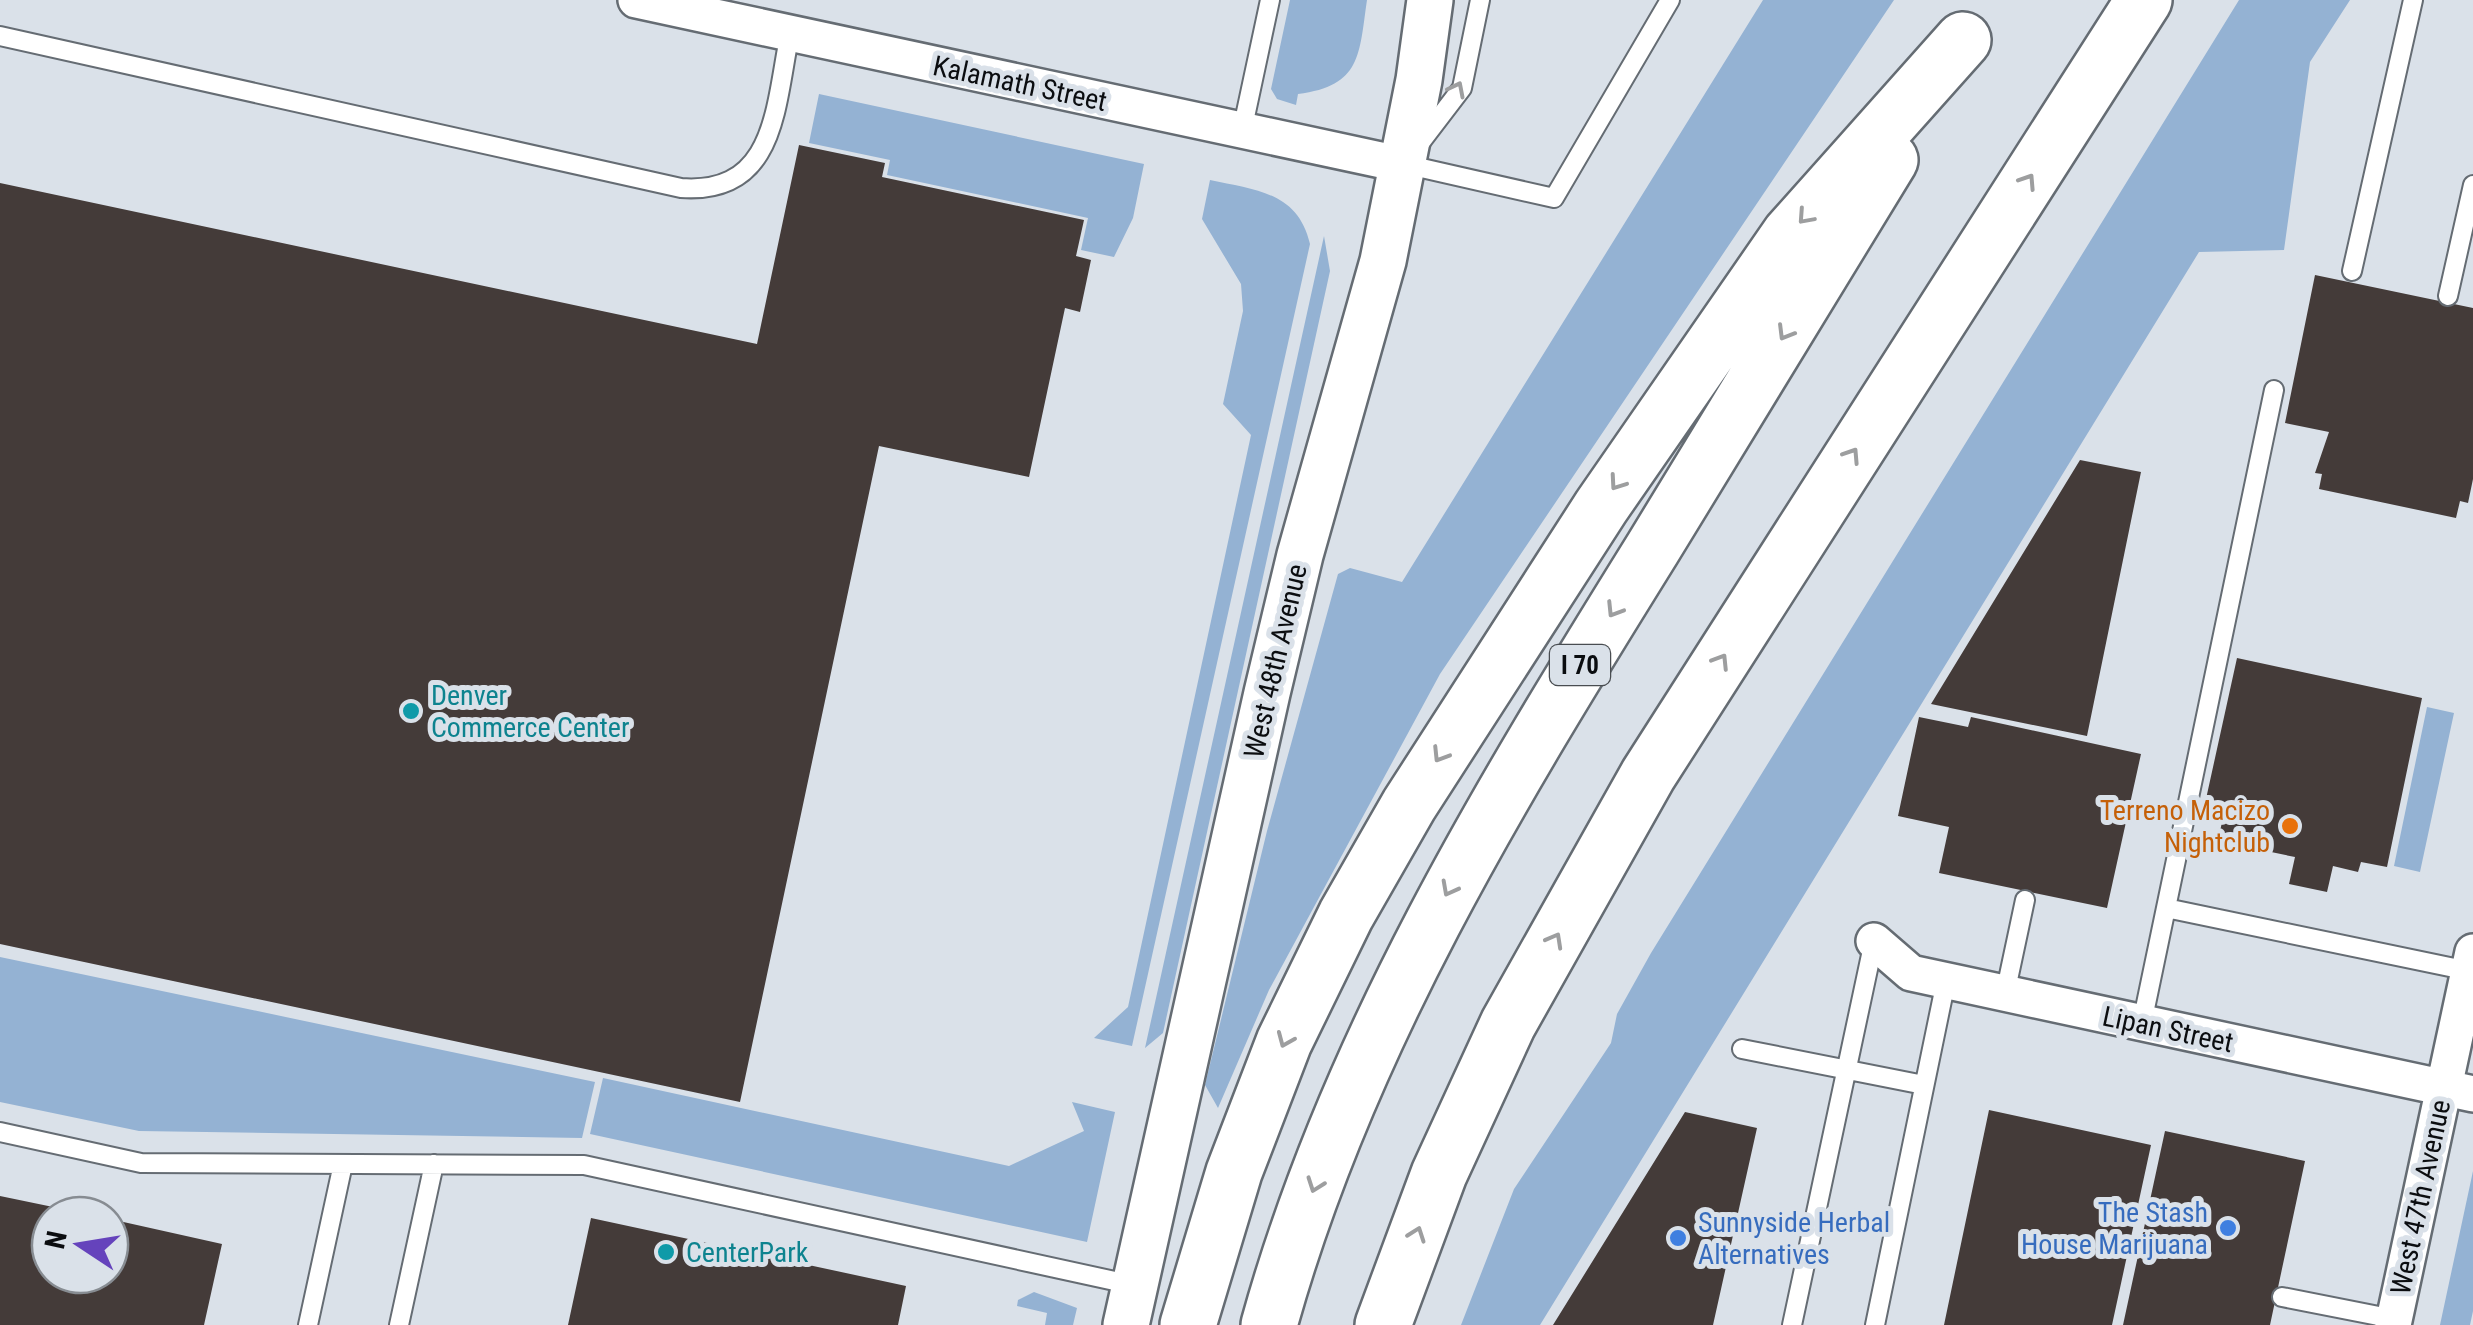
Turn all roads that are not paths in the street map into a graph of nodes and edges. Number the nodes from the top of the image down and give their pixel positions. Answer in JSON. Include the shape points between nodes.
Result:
{"nodes":[{"id":1,"x":636,"y":0,"type":"edge"},
{"id":2,"x":1270,"y":0,"type":"edge"},
{"id":3,"x":1430,"y":0,"type":"edge"},
{"id":4,"x":1480,"y":0,"type":"edge"},
{"id":5,"x":1670,"y":0,"type":"edge"},
{"id":6,"x":2144,"y":0,"type":"edge"},
{"id":7,"x":2414,"y":0,"type":"edge"},
{"id":8,"x":1976,"y":20,"type":"edge"},
{"id":9,"x":790,"y":33,"type":"junction"},
{"id":10,"x":0,"y":36,"type":"edge"},
{"id":11,"x":1242,"y":130,"type":"junction"},
{"id":12,"x":1404,"y":165,"type":"junction"},
{"id":13,"x":2473,"y":185,"type":"edge"},
{"id":14,"x":2352,"y":271,"type":"dead end"},
{"id":15,"x":2448,"y":296,"type":"dead end"},
{"id":16,"x":2274,"y":390,"type":"dead end"},
{"id":17,"x":2025,"y":900,"type":"dead end"},
{"id":18,"x":2166,"y":908,"type":"junction"},
{"id":19,"x":1874,"y":941,"type":"joint"},
{"id":20,"x":2471,"y":962,"type":"edge"},
{"id":21,"x":1946,"y":981,"type":"junction"},
{"id":22,"x":2005,"y":994,"type":"junction"},
{"id":23,"x":2142,"y":1023,"type":"junction"},
{"id":24,"x":1742,"y":1049,"type":"dead end"},
{"id":25,"x":1847,"y":1070,"type":"junction"},
{"id":26,"x":1924,"y":1086,"type":"junction"},
{"id":27,"x":2458,"y":1091,"type":"edge"},
{"id":28,"x":0,"y":1132,"type":"edge"},
{"id":29,"x":343,"y":1164,"type":"junction"},
{"id":30,"x":434,"y":1164,"type":"junction"},
{"id":31,"x":2282,"y":1297,"type":"dead end"},
{"id":32,"x":1130,"y":1305,"type":"edge"},
{"id":33,"x":2394,"y":1322,"type":"edge"},
{"id":34,"x":308,"y":1325,"type":"edge"},
{"id":35,"x":399,"y":1325,"type":"edge"},
{"id":36,"x":1188,"y":1325,"type":"edge"},
{"id":37,"x":1269,"y":1325,"type":"edge"},
{"id":38,"x":1383,"y":1325,"type":"edge"},
{"id":39,"x":1792,"y":1325,"type":"edge"},
{"id":40,"x":1875,"y":1325,"type":"edge"}],
"edges":[{"from":1,"to":9,"type":"street","name":"Kalamath Street"},
{"from":2,"to":11,"type":"lane"},
{"from":3,"to":12,"type":"street","name":"West 48th Avenue"},
{"from":12,"to":4,"type":"lane","one_way":true,"via":[[1462,88]]},
{"from":5,"to":12,"type":"lane","via":[[1554,198]]},
{"from":38,"to":6,"type":"highway","one_way":true,"via":[[1439,1174],[1508,1024],[1638,792]]},
{"from":7,"to":14,"type":"lane"},
{"from":8,"to":36,"type":"highway","one_way":true,"via":[[1790,234],[1600,507],[1409,804],[1284,1042],[1234,1172]]},
{"from":8,"to":37,"type":"highway","number":"I 70","one_way":true,"via":[[1543,725],[1446,895],[1332,1138]]},
{"from":9,"to":10,"type":"lane","via":[[766,146],[752,167],[706,190]]},
{"from":9,"to":11,"type":"street","name":"Kalamath Street"},
{"from":11,"to":12,"type":"street","name":"Kalamath Street"},
{"from":12,"to":32,"type":"street","name":"West 48th Avenue","via":[[1288,607]]},
{"from":13,"to":15,"type":"lane"},
{"from":16,"to":18,"type":"lane"},
{"from":17,"to":22,"type":"lane"},
{"from":18,"to":20,"type":"lane"},
{"from":18,"to":23,"type":"lane"},
{"from":19,"to":21,"type":"street","name":"Lipan Street","via":[[1911,973]]},
{"from":19,"to":25,"type":"lane"},
{"from":20,"to":27,"type":"street","name":"West 47th Avenue"},
{"from":21,"to":22,"type":"street","name":"Lipan Street"},
{"from":21,"to":26,"type":"lane"},
{"from":22,"to":23,"type":"street","name":"Lipan Street"},
{"from":23,"to":27,"type":"street","name":"Lipan Street"},
{"from":24,"to":25,"type":"lane"},
{"from":25,"to":26,"type":"lane"},
{"from":25,"to":39,"type":"lane"},
{"from":26,"to":40,"type":"lane"},
{"from":27,"to":33,"type":"street","name":"West 47th Avenue"},
{"from":28,"to":29,"type":"lane","via":[[141,1163]]},
{"from":29,"to":30,"type":"lane"},
{"from":29,"to":34,"type":"lane"},
{"from":30,"to":32,"type":"lane","via":[[584,1166]]},
{"from":30,"to":35,"type":"lane"},
{"from":31,"to":33,"type":"lane"}]}
